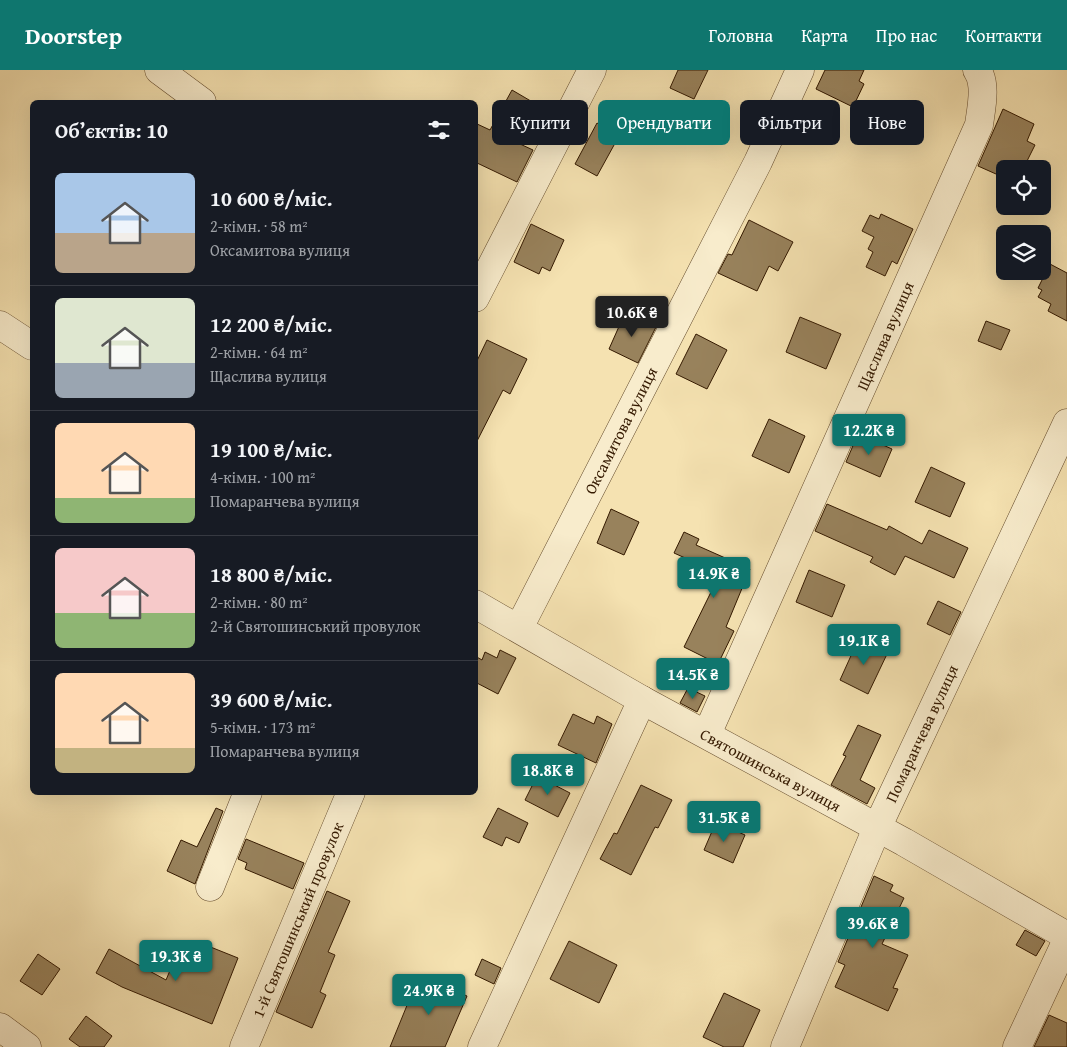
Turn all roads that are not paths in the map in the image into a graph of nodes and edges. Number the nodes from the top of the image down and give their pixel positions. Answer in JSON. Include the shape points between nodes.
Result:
{"nodes":[{"id":1,"x":159,"y":70,"type":"edge"},
{"id":2,"x":592,"y":70,"type":"edge"},
{"id":3,"x":800,"y":70,"type":"edge"},
{"id":4,"x":977,"y":70,"type":"edge"},
{"id":5,"x":199,"y":100,"type":"edge"},
{"id":6,"x":478,"y":292,"type":"edge"},
{"id":7,"x":0,"y":325,"type":"edge"},
{"id":8,"x":30,"y":345,"type":"edge"},
{"id":9,"x":1067,"y":424,"type":"edge"},
{"id":10,"x":478,"y":606,"type":"edge"},
{"id":11,"x":519,"y":628,"type":"junction"},
{"id":12,"x":642,"y":700,"type":"junction"},
{"id":13,"x":707,"y":734,"type":"junction"},
{"id":14,"x":247,"y":795,"type":"edge"},
{"id":15,"x":350,"y":795,"type":"edge"},
{"id":16,"x":877,"y":828,"type":"junction"},
{"id":17,"x":210,"y":887,"type":"dead end"},
{"id":18,"x":1067,"y":936,"type":"edge"},
{"id":19,"x":1067,"y":940,"type":"edge"},
{"id":20,"x":0,"y":1027,"type":"edge"},
{"id":21,"x":27,"y":1047,"type":"edge"},
{"id":22,"x":244,"y":1047,"type":"edge"},
{"id":23,"x":482,"y":1047,"type":"edge"},
{"id":24,"x":785,"y":1047,"type":"edge"},
{"id":25,"x":1017,"y":1047,"type":"edge"}],
"edges":[{"from":1,"to":5,"type":"street"},
{"from":2,"to":6,"type":"street"},
{"from":3,"to":11,"type":"street","name":"Оксамитова вулиця","via":[[758,162]]},
{"from":4,"to":13,"type":"street","name":"Щаслива вулиця","via":[[982,95],[978,125]]},
{"from":7,"to":8,"type":"street"},
{"from":9,"to":16,"type":"street","name":"Помаранчева вулиця"},
{"from":10,"to":11,"type":"street","name":"Святошинська вулиця"},
{"from":11,"to":12,"type":"street","name":"Святошинська вулиця"},
{"from":12,"to":13,"type":"street","name":"Святошинська вулиця"},
{"from":12,"to":23,"type":"street"},
{"from":13,"to":16,"type":"street","name":"Святошинська вулиця"},
{"from":14,"to":17,"type":"street"},
{"from":15,"to":22,"type":"street","name":"1-й Святошинський провулок"},
{"from":16,"to":18,"type":"street","name":"Святошинська вулиця"},
{"from":16,"to":24,"type":"street","name":"Помаранчева вулиця"},
{"from":19,"to":25,"type":"street"},
{"from":20,"to":21,"type":"street"}]}
